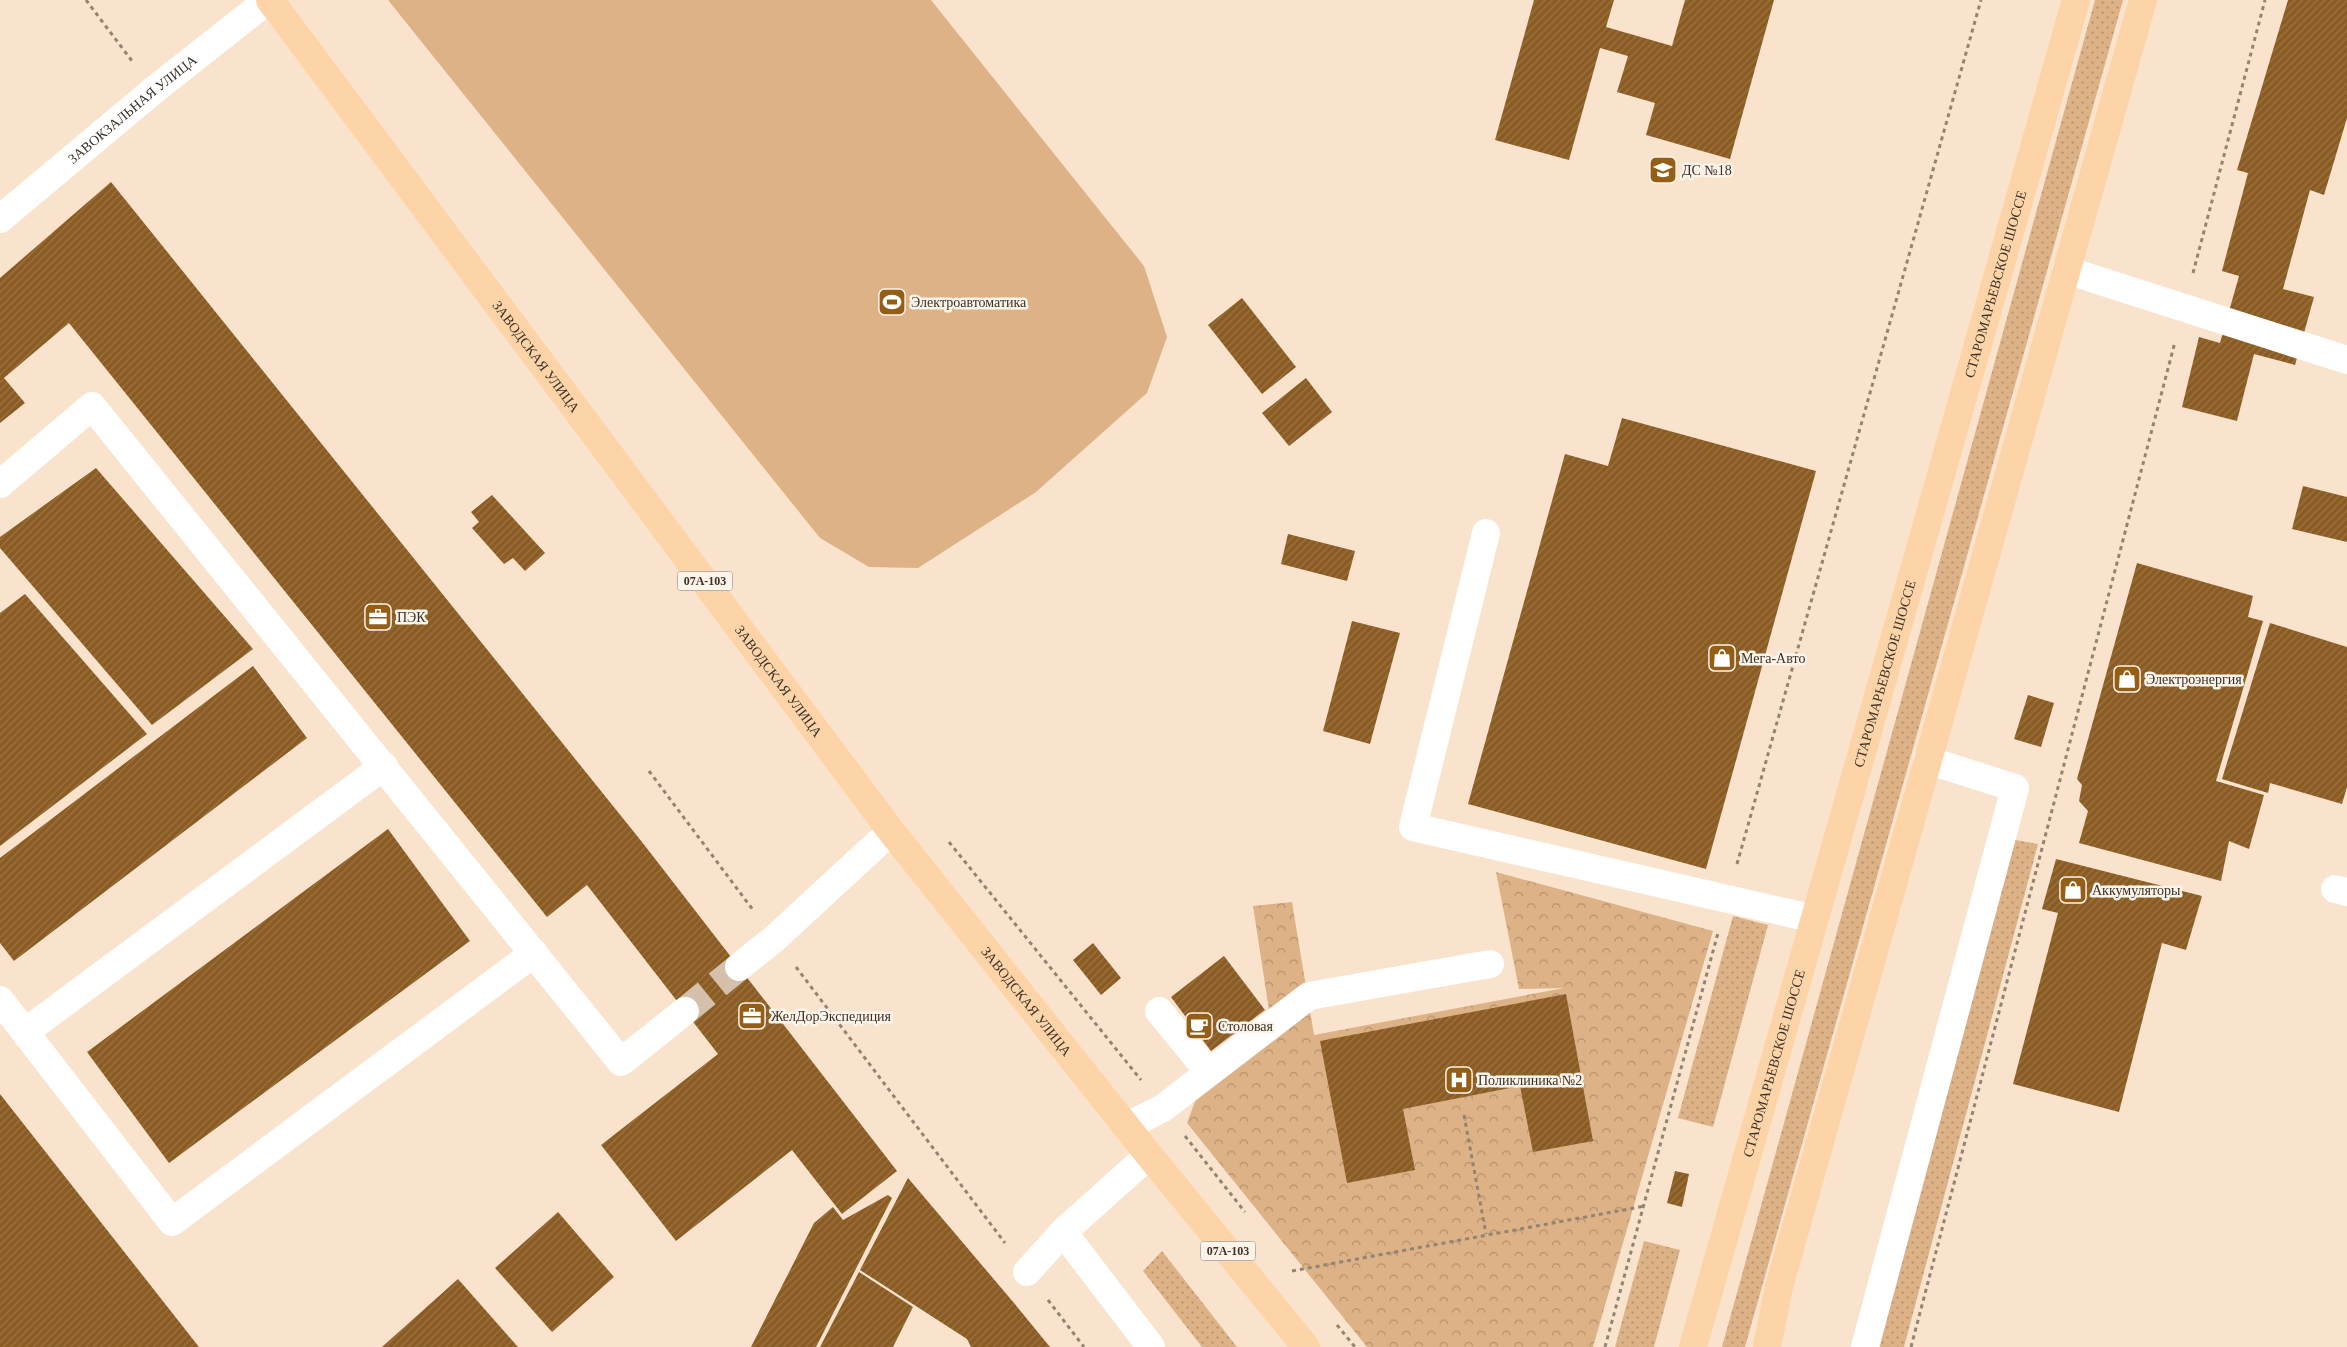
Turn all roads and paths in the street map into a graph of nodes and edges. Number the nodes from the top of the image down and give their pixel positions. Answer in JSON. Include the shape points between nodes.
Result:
{"nodes":[{"id":1,"x":86,"y":0,"type":"edge"},
{"id":2,"x":269,"y":0,"type":"edge"},
{"id":3,"x":1981,"y":0,"type":"edge"},
{"id":4,"x":2076,"y":0,"type":"edge"},
{"id":5,"x":2143,"y":0,"type":"edge"},
{"id":6,"x":2264,"y":0,"type":"edge"},
{"id":7,"x":154,"y":90,"type":"junction"},
{"id":8,"x":0,"y":219,"type":"edge"},
{"id":9,"x":2066,"y":270,"type":"junction"},
{"id":10,"x":2184,"y":308,"type":"junction"},
{"id":11,"x":2347,"y":360,"type":"edge"},
{"id":12,"x":0,"y":484,"type":"edge"},
{"id":13,"x":1486,"y":533,"type":"dead end"},
{"id":14,"x":1927,"y":760,"type":"junction"},
{"id":15,"x":384,"y":766,"type":"junction"},
{"id":16,"x":649,"y":771,"type":"dead end"},
{"id":17,"x":891,"y":830,"type":"junction"},
{"id":18,"x":948,"y":841,"type":"dead end"},
{"id":19,"x":1728,"y":899,"type":"junction"},
{"id":20,"x":1815,"y":919,"type":"junction"},
{"id":21,"x":774,"y":939,"type":"junction"},
{"id":22,"x":534,"y":953,"type":"junction"},
{"id":23,"x":1490,"y":964,"type":"dead end"},
{"id":24,"x":739,"y":967,"type":"tunnel mouth"},
{"id":25,"x":0,"y":1000,"type":"edge"},
{"id":26,"x":685,"y":1011,"type":"tunnel mouth"},
{"id":27,"x":1159,"y":1011,"type":"dead end"},
{"id":28,"x":24,"y":1032,"type":"junction"},
{"id":29,"x":1209,"y":1072,"type":"junction"},
{"id":30,"x":1163,"y":1108,"type":"junction"},
{"id":31,"x":1464,"y":1115,"type":"dead end"},
{"id":32,"x":1126,"y":1126,"type":"junction"},
{"id":33,"x":1149,"y":1155,"type":"junction"},
{"id":34,"x":1645,"y":1206,"type":"junction"},
{"id":35,"x":1249,"y":1217,"type":"dead end"},
{"id":36,"x":1063,"y":1232,"type":"junction"},
{"id":37,"x":1486,"y":1234,"type":"junction"},
{"id":38,"x":1286,"y":1264,"type":"dead end"},
{"id":39,"x":1292,"y":1271,"type":"junction"},
{"id":40,"x":1027,"y":1272,"type":"junction"},
{"id":41,"x":1299,"y":1279,"type":"dead end"},
{"id":42,"x":1336,"y":1324,"type":"dead end"},
{"id":43,"x":1084,"y":1347,"type":"edge"},
{"id":44,"x":1151,"y":1347,"type":"edge"},
{"id":45,"x":1306,"y":1347,"type":"edge"},
{"id":46,"x":1355,"y":1347,"type":"edge"},
{"id":47,"x":1605,"y":1347,"type":"edge"},
{"id":48,"x":1693,"y":1347,"type":"edge"},
{"id":49,"x":1767,"y":1347,"type":"edge"},
{"id":50,"x":1865,"y":1347,"type":"edge"},
{"id":51,"x":1911,"y":1347,"type":"edge"}],
"edges":[{"from":1,"to":7,"type":"path"},
{"from":2,"to":7,"type":"street","name":"ЗАВОКЗАЛЬНАЯ УЛИЦА"},
{"from":2,"to":17,"type":"main road","name":"ЗАВОДСКАЯ УЛИЦА","number":"07А-103"},
{"from":3,"to":19,"type":"path"},
{"from":4,"to":20,"type":"main road","name":"СТАРОМАРЬЕВСКОЕ ШОССЕ"},
{"from":5,"to":9,"type":"main road"},
{"from":6,"to":10,"type":"path"},
{"from":7,"to":8,"type":"street","name":"ЗАВОКЗАЛЬНАЯ УЛИЦА"},
{"from":9,"to":10,"type":"street"},
{"from":9,"to":14,"type":"main road"},
{"from":10,"to":11,"type":"street"},
{"from":10,"to":51,"type":"path"},
{"from":12,"to":15,"type":"street","via":[[92,406]]},
{"from":13,"to":19,"type":"street","via":[[1413,827]]},
{"from":14,"to":49,"type":"main road","via":[[1779,1287]]},
{"from":14,"to":50,"type":"street","via":[[2015,788]]},
{"from":15,"to":22,"type":"street"},
{"from":15,"to":28,"type":"street"},
{"from":16,"to":21,"type":"path"},
{"from":17,"to":21,"type":"street"},
{"from":17,"to":32,"type":"main road","name":"ЗАВОДСКАЯ УЛИЦА","number":"07А-103"},
{"from":18,"to":30,"type":"path"},
{"from":19,"to":20,"type":"street"},
{"from":19,"to":34,"type":"path"},
{"from":20,"to":48,"type":"main road","name":"СТАРОМАРЬЕВСКОЕ ШОССЕ"},
{"from":21,"to":24,"type":"street"},
{"from":21,"to":40,"type":"path"},
{"from":22,"to":26,"type":"street","via":[[621,1062]]},
{"from":22,"to":28,"type":"street","via":[[172,1222]]},
{"from":23,"to":29,"type":"street","via":[[1309,996]]},
{"from":25,"to":28,"type":"street"},
{"from":27,"to":29,"type":"street"},
{"from":29,"to":30,"type":"street"},
{"from":30,"to":32,"type":"street"},
{"from":30,"to":35,"type":"path"},
{"from":31,"to":37,"type":"path"},
{"from":32,"to":33,"type":"main road","name":"ЗАВОДСКАЯ УЛИЦА","number":"07А-103"},
{"from":33,"to":36,"type":"street"},
{"from":33,"to":45,"type":"main road","name":"ЗАВОДСКАЯ УЛИЦА","number":"07А-103"},
{"from":34,"to":37,"type":"path"},
{"from":34,"to":47,"type":"path"},
{"from":36,"to":40,"type":"street"},
{"from":36,"to":44,"type":"street"},
{"from":37,"to":39,"type":"path"},
{"from":38,"to":39,"type":"path"},
{"from":39,"to":41,"type":"path"},
{"from":40,"to":43,"type":"path"},
{"from":42,"to":46,"type":"path"}]}
